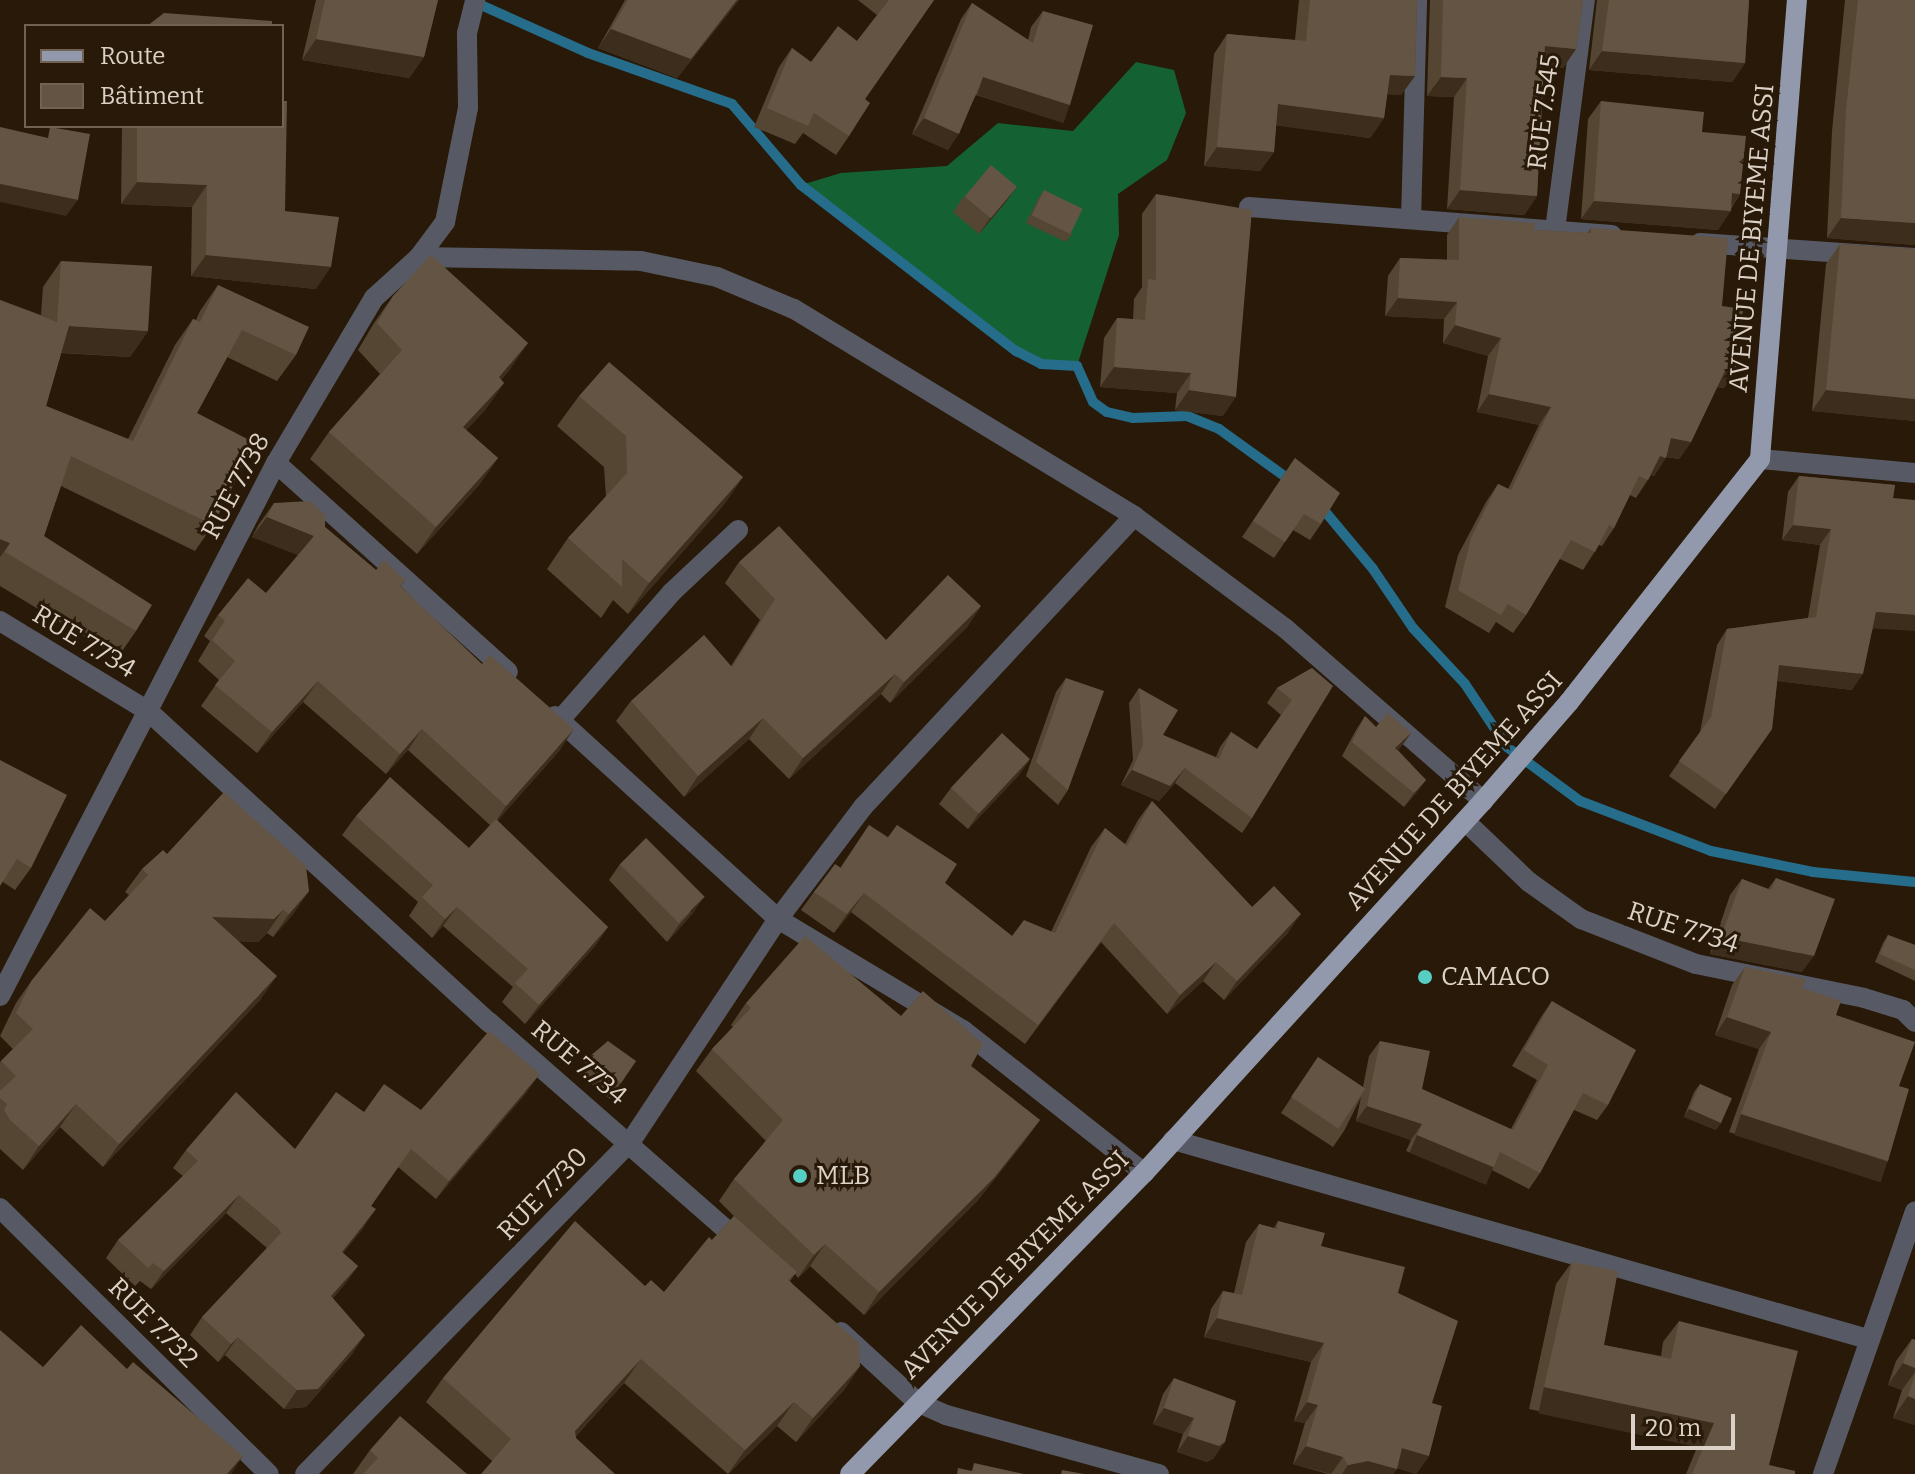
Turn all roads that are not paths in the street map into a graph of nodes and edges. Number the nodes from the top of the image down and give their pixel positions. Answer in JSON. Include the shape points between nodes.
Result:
{"nodes":[{"id":1,"x":475,"y":0,"type":"edge"},
{"id":2,"x":1417,"y":0,"type":"edge"},
{"id":3,"x":1585,"y":0,"type":"edge"},
{"id":4,"x":1797,"y":0,"type":"edge"},
{"id":5,"x":1249,"y":207,"type":"edge"},
{"id":6,"x":1411,"y":219,"type":"junction"},
{"id":7,"x":1555,"y":230,"type":"junction"},
{"id":8,"x":1630,"y":236,"type":"edge"},
{"id":9,"x":1674,"y":240,"type":"edge"},
{"id":10,"x":1778,"y":250,"type":"junction"},
{"id":11,"x":419,"y":257,"type":"junction"},
{"id":12,"x":1915,"y":258,"type":"edge"},
{"id":13,"x":1760,"y":459,"type":"junction"},
{"id":14,"x":276,"y":463,"type":"junction"},
{"id":15,"x":1915,"y":473,"type":"edge"},
{"id":16,"x":1134,"y":516,"type":"junction"},
{"id":17,"x":738,"y":530,"type":"dead end"},
{"id":18,"x":0,"y":621,"type":"edge"},
{"id":19,"x":148,"y":711,"type":"junction"},
{"id":20,"x":560,"y":720,"type":"junction"},
{"id":21,"x":1483,"y":801,"type":"junction"},
{"id":22,"x":1465,"y":821,"type":"junction"},
{"id":23,"x":778,"y":919,"type":"junction"},
{"id":24,"x":0,"y":996,"type":"edge"},
{"id":25,"x":1915,"y":1022,"type":"edge"},
{"id":26,"x":1173,"y":1140,"type":"junction"},
{"id":27,"x":631,"y":1141,"type":"junction"},
{"id":28,"x":1144,"y":1173,"type":"junction"},
{"id":29,"x":0,"y":1208,"type":"edge"},
{"id":30,"x":1915,"y":1212,"type":"edge"},
{"id":31,"x":757,"y":1256,"type":"edge"},
{"id":32,"x":826,"y":1318,"type":"edge"},
{"id":33,"x":1868,"y":1339,"type":"junction"},
{"id":34,"x":917,"y":1402,"type":"junction"},
{"id":35,"x":269,"y":1474,"type":"edge"},
{"id":36,"x":305,"y":1474,"type":"edge"},
{"id":37,"x":850,"y":1474,"type":"edge"},
{"id":38,"x":1159,"y":1474,"type":"edge"},
{"id":39,"x":1823,"y":1474,"type":"edge"}],
"edges":[{"from":1,"to":11,"type":"street","name":"RUE 7.738","via":[[467,33],[468,108],[454,188],[445,222]]},
{"from":2,"to":6,"type":"street"},
{"from":3,"to":7,"type":"street","name":"RUE 7.545"},
{"from":4,"to":10,"type":"main road","name":"AVENUE DE BIYEME ASSI"},
{"from":5,"to":6,"type":"street"},
{"from":6,"to":7,"type":"street"},
{"from":7,"to":8,"type":"street"},
{"from":9,"to":10,"type":"street"},
{"from":10,"to":12,"type":"street"},
{"from":10,"to":13,"type":"main road","name":"AVENUE DE BIYEME ASSI"},
{"from":11,"to":14,"type":"street","name":"RUE 7.738","via":[[374,298]]},
{"from":11,"to":16,"type":"street","via":[[641,261],[717,277],[794,309]]},
{"from":13,"to":15,"type":"street"},
{"from":13,"to":21,"type":"main road","name":"AVENUE DE BIYEME ASSI","via":[[1569,702]]},
{"from":14,"to":19,"type":"street","name":"RUE 7.738"},
{"from":14,"to":20,"type":"street"},
{"from":16,"to":21,"type":"street","via":[[1286,629]]},
{"from":16,"to":23,"type":"street","name":"RUE 7.730","via":[[863,807]]},
{"from":17,"to":20,"type":"street","via":[[671,593]]},
{"from":18,"to":19,"type":"street","name":"RUE 7.734"},
{"from":19,"to":24,"type":"street","name":"RUE 7.738"},
{"from":19,"to":27,"type":"street","name":"RUE 7.734","via":[[489,1022]]},
{"from":20,"to":23,"type":"street"},
{"from":21,"to":22,"type":"main road","name":"AVENUE DE BIYEME ASSI"},
{"from":22,"to":25,"type":"street","name":"RUE 7.734","via":[[1529,882],[1581,919],[1696,964],[1864,998],[1903,1010]]},
{"from":22,"to":26,"type":"main road","name":"AVENUE DE BIYEME ASSI"},
{"from":23,"to":27,"type":"street","name":"RUE 7.730"},
{"from":23,"to":28,"type":"street","via":[[963,1030]]},
{"from":26,"to":28,"type":"main road","name":"AVENUE DE BIYEME ASSI"},
{"from":26,"to":33,"type":"street"},
{"from":27,"to":31,"type":"street","name":"RUE 7.734"},
{"from":27,"to":36,"type":"street","name":"RUE 7.730"},
{"from":28,"to":34,"type":"main road","name":"AVENUE DE BIYEME ASSI"},
{"from":29,"to":35,"type":"street","name":"RUE 7.732"},
{"from":30,"to":33,"type":"street"},
{"from":32,"to":34,"type":"street"},
{"from":33,"to":39,"type":"street"},
{"from":34,"to":37,"type":"main road","name":"AVENUE DE BIYEME ASSI"},
{"from":34,"to":38,"type":"street","via":[[946,1415]]}]}
